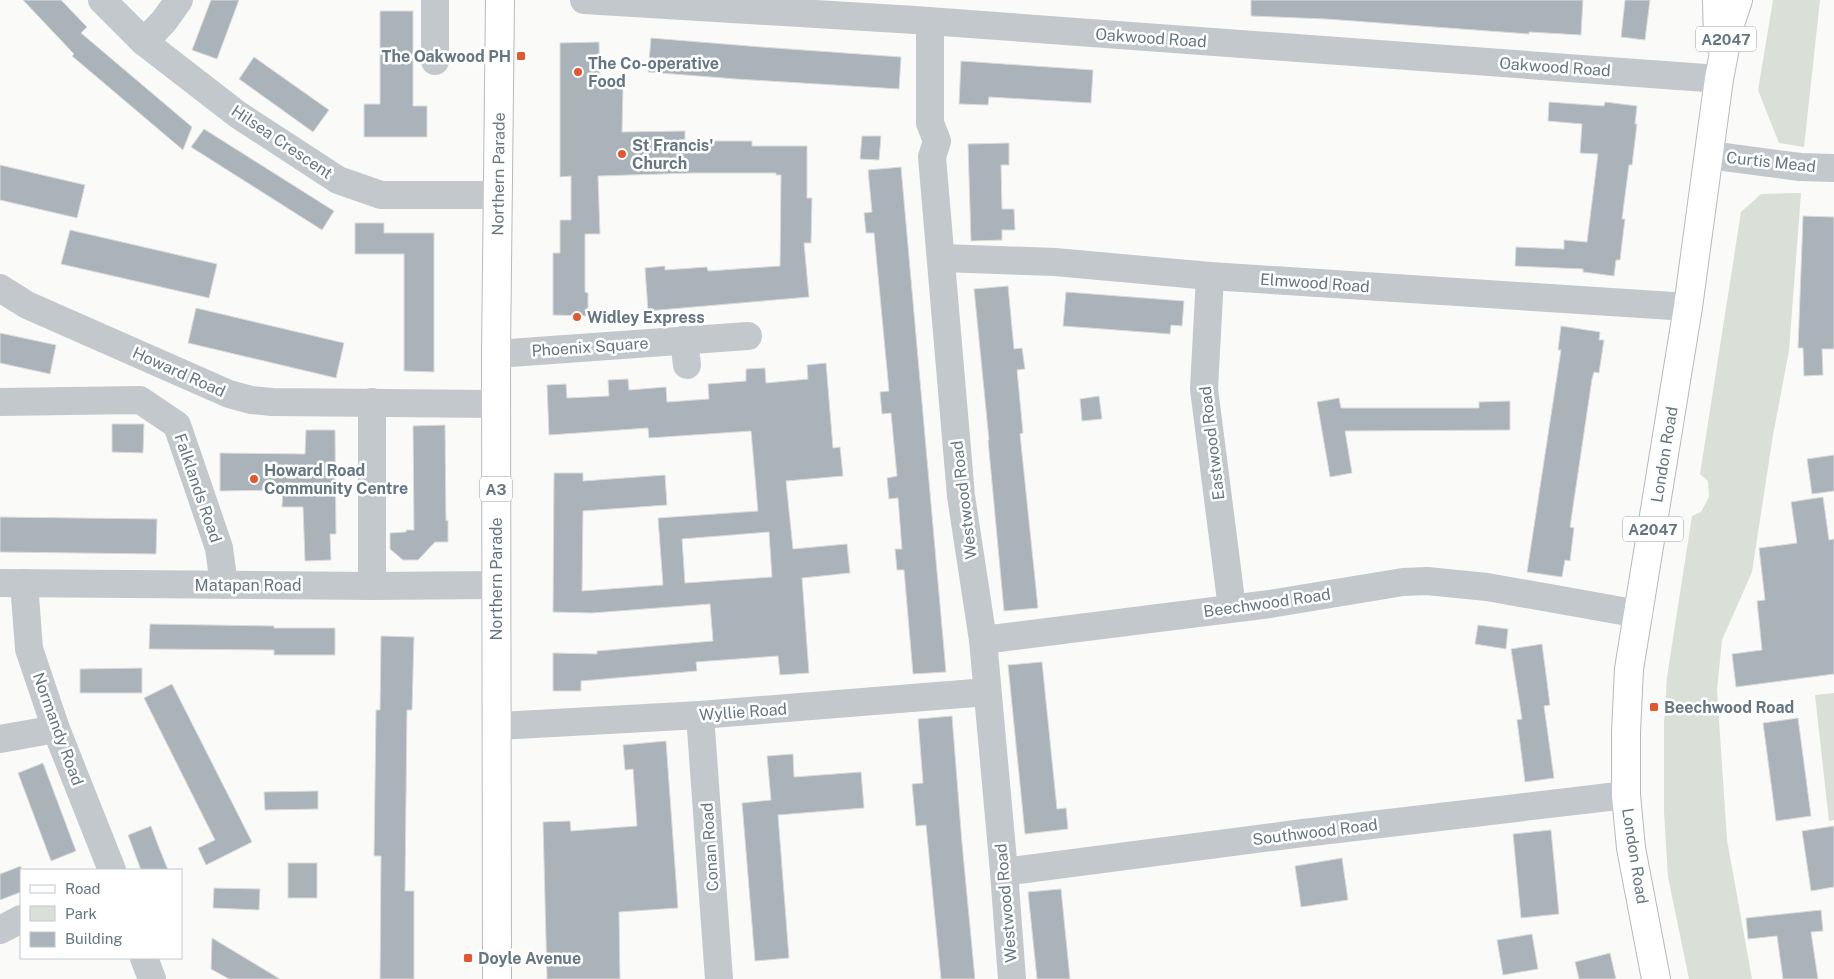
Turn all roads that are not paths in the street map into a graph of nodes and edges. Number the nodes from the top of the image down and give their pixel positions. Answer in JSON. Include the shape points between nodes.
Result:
{"nodes":[{"id":1,"x":102,"y":0,"type":"edge"},
{"id":2,"x":179,"y":0,"type":"edge"},
{"id":3,"x":436,"y":0,"type":"edge"},
{"id":4,"x":500,"y":0,"type":"edge"},
{"id":5,"x":584,"y":0,"type":"edge"},
{"id":6,"x":1717,"y":0,"type":"edge"},
{"id":7,"x":1738,"y":0,"type":"edge"},
{"id":8,"x":714,"y":4,"type":"edge"},
{"id":9,"x":930,"y":22,"type":"junction"},
{"id":10,"x":144,"y":42,"type":"junction"},
{"id":11,"x":435,"y":61,"type":"dead end"},
{"id":12,"x":1719,"y":79,"type":"junction"},
{"id":13,"x":1709,"y":155,"type":"junction"},
{"id":14,"x":1834,"y":168,"type":"edge"},
{"id":15,"x":498,"y":196,"type":"junction"},
{"id":16,"x":942,"y":258,"type":"junction"},
{"id":17,"x":1210,"y":276,"type":"junction"},
{"id":18,"x":0,"y":288,"type":"edge"},
{"id":19,"x":1688,"y":307,"type":"junction"},
{"id":20,"x":748,"y":336,"type":"dead end"},
{"id":21,"x":496,"y":354,"type":"junction"},
{"id":22,"x":0,"y":402,"type":"edge"},
{"id":23,"x":372,"y":402,"type":"junction"},
{"id":24,"x":496,"y":404,"type":"junction"},
{"id":25,"x":12,"y":583,"type":"edge"},
{"id":26,"x":496,"y":585,"type":"junction"},
{"id":27,"x":224,"y":586,"type":"junction"},
{"id":28,"x":372,"y":586,"type":"junction"},
{"id":29,"x":1232,"y":608,"type":"junction"},
{"id":30,"x":1639,"y":614,"type":"junction"},
{"id":31,"x":983,"y":640,"type":"junction"},
{"id":32,"x":987,"y":692,"type":"junction"},
{"id":33,"x":700,"y":715,"type":"junction"},
{"id":34,"x":498,"y":726,"type":"junction"},
{"id":35,"x":56,"y":729,"type":"junction"},
{"id":36,"x":0,"y":739,"type":"edge"},
{"id":37,"x":1626,"y":795,"type":"junction"},
{"id":38,"x":112,"y":869,"type":"edge"},
{"id":39,"x":1004,"y":872,"type":"junction"},
{"id":40,"x":20,"y":919,"type":"edge"},
{"id":41,"x":0,"y":930,"type":"edge"},
{"id":42,"x":144,"y":959,"type":"edge"},
{"id":43,"x":152,"y":979,"type":"edge"},
{"id":44,"x":497,"y":979,"type":"edge"},
{"id":45,"x":719,"y":979,"type":"edge"},
{"id":46,"x":1012,"y":979,"type":"edge"},
{"id":47,"x":1656,"y":979,"type":"edge"}],
"edges":[{"from":1,"to":10,"type":"street","name":"Hilsea Crescent"},
{"from":2,"to":10,"type":"street"},
{"from":3,"to":11,"type":"street"},
{"from":4,"to":15,"type":"main road","name":"Northern Parade","number":"A3"},
{"from":5,"to":8,"type":"street","name":"Oakwood Road"},
{"from":6,"to":12,"type":"main road","name":"London Road","number":"A2047"},
{"from":7,"to":12,"type":"main road","name":"London Road","number":"A2047","via":[[1728,27]]},
{"from":8,"to":9,"type":"street","name":"Oakwood Road"},
{"from":9,"to":12,"type":"street","name":"Oakwood Road"},
{"from":9,"to":16,"type":"street","name":"Westwood Road","via":[[930,124],[937,141],[932,157]]},
{"from":10,"to":15,"type":"street","name":"Hilsea Crescent","via":[[237,114],[338,180],[381,194]]},
{"from":12,"to":13,"type":"main road","name":"London Road","number":"A2047"},
{"from":13,"to":14,"type":"street","name":"Curtis Mead","via":[[1800,167]]},
{"from":13,"to":19,"type":"main road","name":"London Road","number":"A2047"},
{"from":15,"to":21,"type":"main road","name":"Northern Parade","number":"A3"},
{"from":16,"to":17,"type":"street","name":"Elmwood Road","via":[[1055,262]]},
{"from":16,"to":31,"type":"street","name":"Westwood Road","via":[[961,496]]},
{"from":17,"to":19,"type":"street","name":"Elmwood Road"},
{"from":17,"to":29,"type":"street","name":"Eastwood Road","via":[[1204,389]]},
{"from":18,"to":23,"type":"street","name":"Howard Road","via":[[28,305],[228,394],[272,402]]},
{"from":19,"to":30,"type":"main road","name":"London Road","number":"A2047"},
{"from":20,"to":21,"type":"street","name":"Phoenix Square","via":[[685,353]]},
{"from":21,"to":24,"type":"main road","name":"Northern Parade","number":"A3"},
{"from":22,"to":27,"type":"street","name":"Falklands Road","via":[[140,400],[177,425],[218,548]]},
{"from":23,"to":24,"type":"street","name":"Howard Road"},
{"from":23,"to":28,"type":"street"},
{"from":24,"to":26,"type":"main road","name":"Northern Parade","number":"A3"},
{"from":25,"to":27,"type":"street","name":"Matapan Road"},
{"from":25,"to":35,"type":"street","name":"Normandy Road","via":[[29,650]]},
{"from":26,"to":28,"type":"street","name":"Matapan Road"},
{"from":26,"to":34,"type":"main road","name":"Northern Parade","number":"A3"},
{"from":27,"to":28,"type":"street","name":"Matapan Road"},
{"from":29,"to":30,"type":"street","name":"Beechwood Road","via":[[1427,581],[1487,587]]},
{"from":29,"to":31,"type":"street","name":"Beechwood Road"},
{"from":30,"to":37,"type":"main road","name":"London Road","number":"A2047","via":[[1629,669]]},
{"from":31,"to":32,"type":"street","name":"Westwood Road"},
{"from":32,"to":33,"type":"street","name":"Wyllie Road"},
{"from":32,"to":39,"type":"street","name":"Westwood Road"},
{"from":33,"to":34,"type":"street","name":"Wyllie Road"},
{"from":33,"to":45,"type":"street","name":"Conan Road"},
{"from":34,"to":44,"type":"main road","name":"Northern Parade","number":"A3"},
{"from":35,"to":36,"type":"street"},
{"from":35,"to":38,"type":"street","name":"Normandy Road"},
{"from":37,"to":39,"type":"street","name":"Southwood Road"},
{"from":37,"to":47,"type":"main road","name":"London Road","number":"A2047","via":[[1631,848]]},
{"from":39,"to":46,"type":"street","name":"Westwood Road"},
{"from":40,"to":41,"type":"street"},
{"from":42,"to":43,"type":"street"}]}
